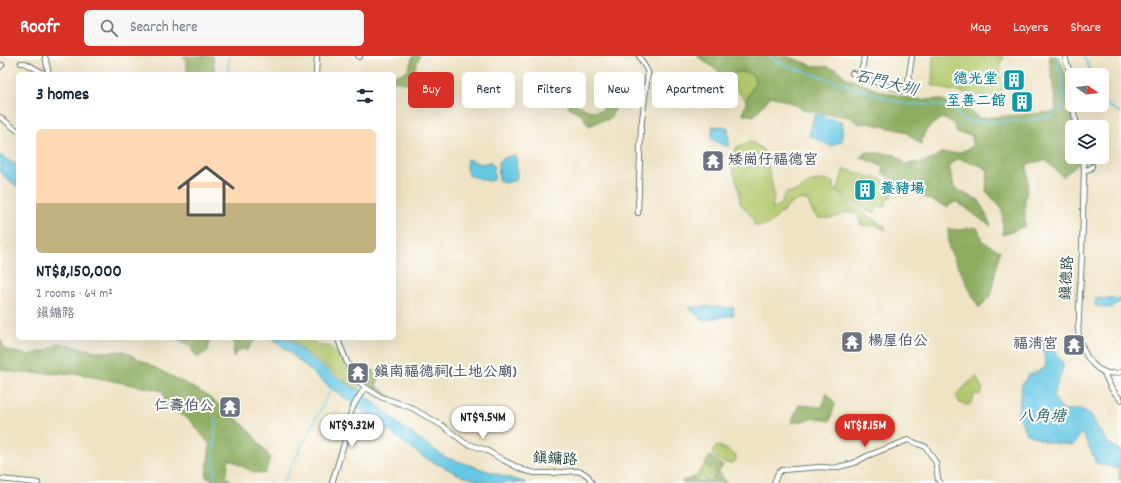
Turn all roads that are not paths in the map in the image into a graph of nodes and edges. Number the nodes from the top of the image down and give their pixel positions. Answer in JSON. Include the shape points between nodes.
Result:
{"nodes":[{"id":1,"x":45,"y":56,"type":"edge"},
{"id":2,"x":317,"y":56,"type":"edge"},
{"id":3,"x":639,"y":56,"type":"edge"},
{"id":4,"x":864,"y":56,"type":"edge"},
{"id":5,"x":912,"y":56,"type":"edge"},
{"id":6,"x":1065,"y":56,"type":"edge"},
{"id":7,"x":21,"y":63,"type":"dead end"},
{"id":8,"x":1068,"y":68,"type":"edge"},
{"id":9,"x":42,"y":72,"type":"edge"},
{"id":10,"x":47,"y":72,"type":"edge"},
{"id":11,"x":316,"y":72,"type":"edge"},
{"id":12,"x":852,"y":73,"type":"dead end"},
{"id":13,"x":859,"y":75,"type":"junction"},
{"id":14,"x":0,"y":117,"type":"edge"},
{"id":15,"x":16,"y":127,"type":"edge"},
{"id":16,"x":1084,"y":164,"type":"edge"},
{"id":17,"x":1092,"y":166,"type":"dead end"},
{"id":18,"x":1084,"y":170,"type":"junction"},
{"id":19,"x":638,"y":214,"type":"dead end"},
{"id":20,"x":339,"y":340,"type":"edge"},
{"id":21,"x":1103,"y":371,"type":"junction"},
{"id":22,"x":1121,"y":372,"type":"edge"},
{"id":23,"x":364,"y":389,"type":"junction"},
{"id":24,"x":1121,"y":400,"type":"edge"},
{"id":25,"x":0,"y":479,"type":"edge"},
{"id":26,"x":38,"y":483,"type":"edge"},
{"id":27,"x":332,"y":483,"type":"edge"},
{"id":28,"x":592,"y":483,"type":"edge"},
{"id":29,"x":774,"y":483,"type":"edge"},
{"id":30,"x":941,"y":483,"type":"edge"}],
"edges":[{"from":1,"to":10,"type":"street"},
{"from":2,"to":11,"type":"street"},
{"from":3,"to":19,"type":"street","via":[[648,72],[648,81],[641,128]]},
{"from":4,"to":13,"type":"street"},
{"from":5,"to":13,"type":"street","via":[[907,88],[903,91]]},
{"from":6,"to":8,"type":"street"},
{"from":7,"to":9,"type":"street"},
{"from":12,"to":13,"type":"street"},
{"from":14,"to":15,"type":"street"},
{"from":16,"to":18,"type":"street","name":"鎮德路"},
{"from":17,"to":18,"type":"street"},
{"from":18,"to":21,"type":"street","name":"鎮德路","via":[[1078,335],[1091,363]]},
{"from":20,"to":23,"type":"street","name":"鎮鏞路","via":[[351,372]]},
{"from":21,"to":22,"type":"street","via":[[1114,374]]},
{"from":21,"to":24,"type":"street","via":[[1111,388]]},
{"from":23,"to":27,"type":"street","via":[[348,420],[344,444]]},
{"from":23,"to":28,"type":"street","name":"鎮鏞路","via":[[410,407],[443,426],[465,443],[486,450],[523,470],[535,473],[582,472]]},
{"from":25,"to":26,"type":"street"},
{"from":29,"to":30,"type":"street","via":[[782,470],[834,468],[854,463],[908,440],[926,447],[936,463],[938,480]]}]}
